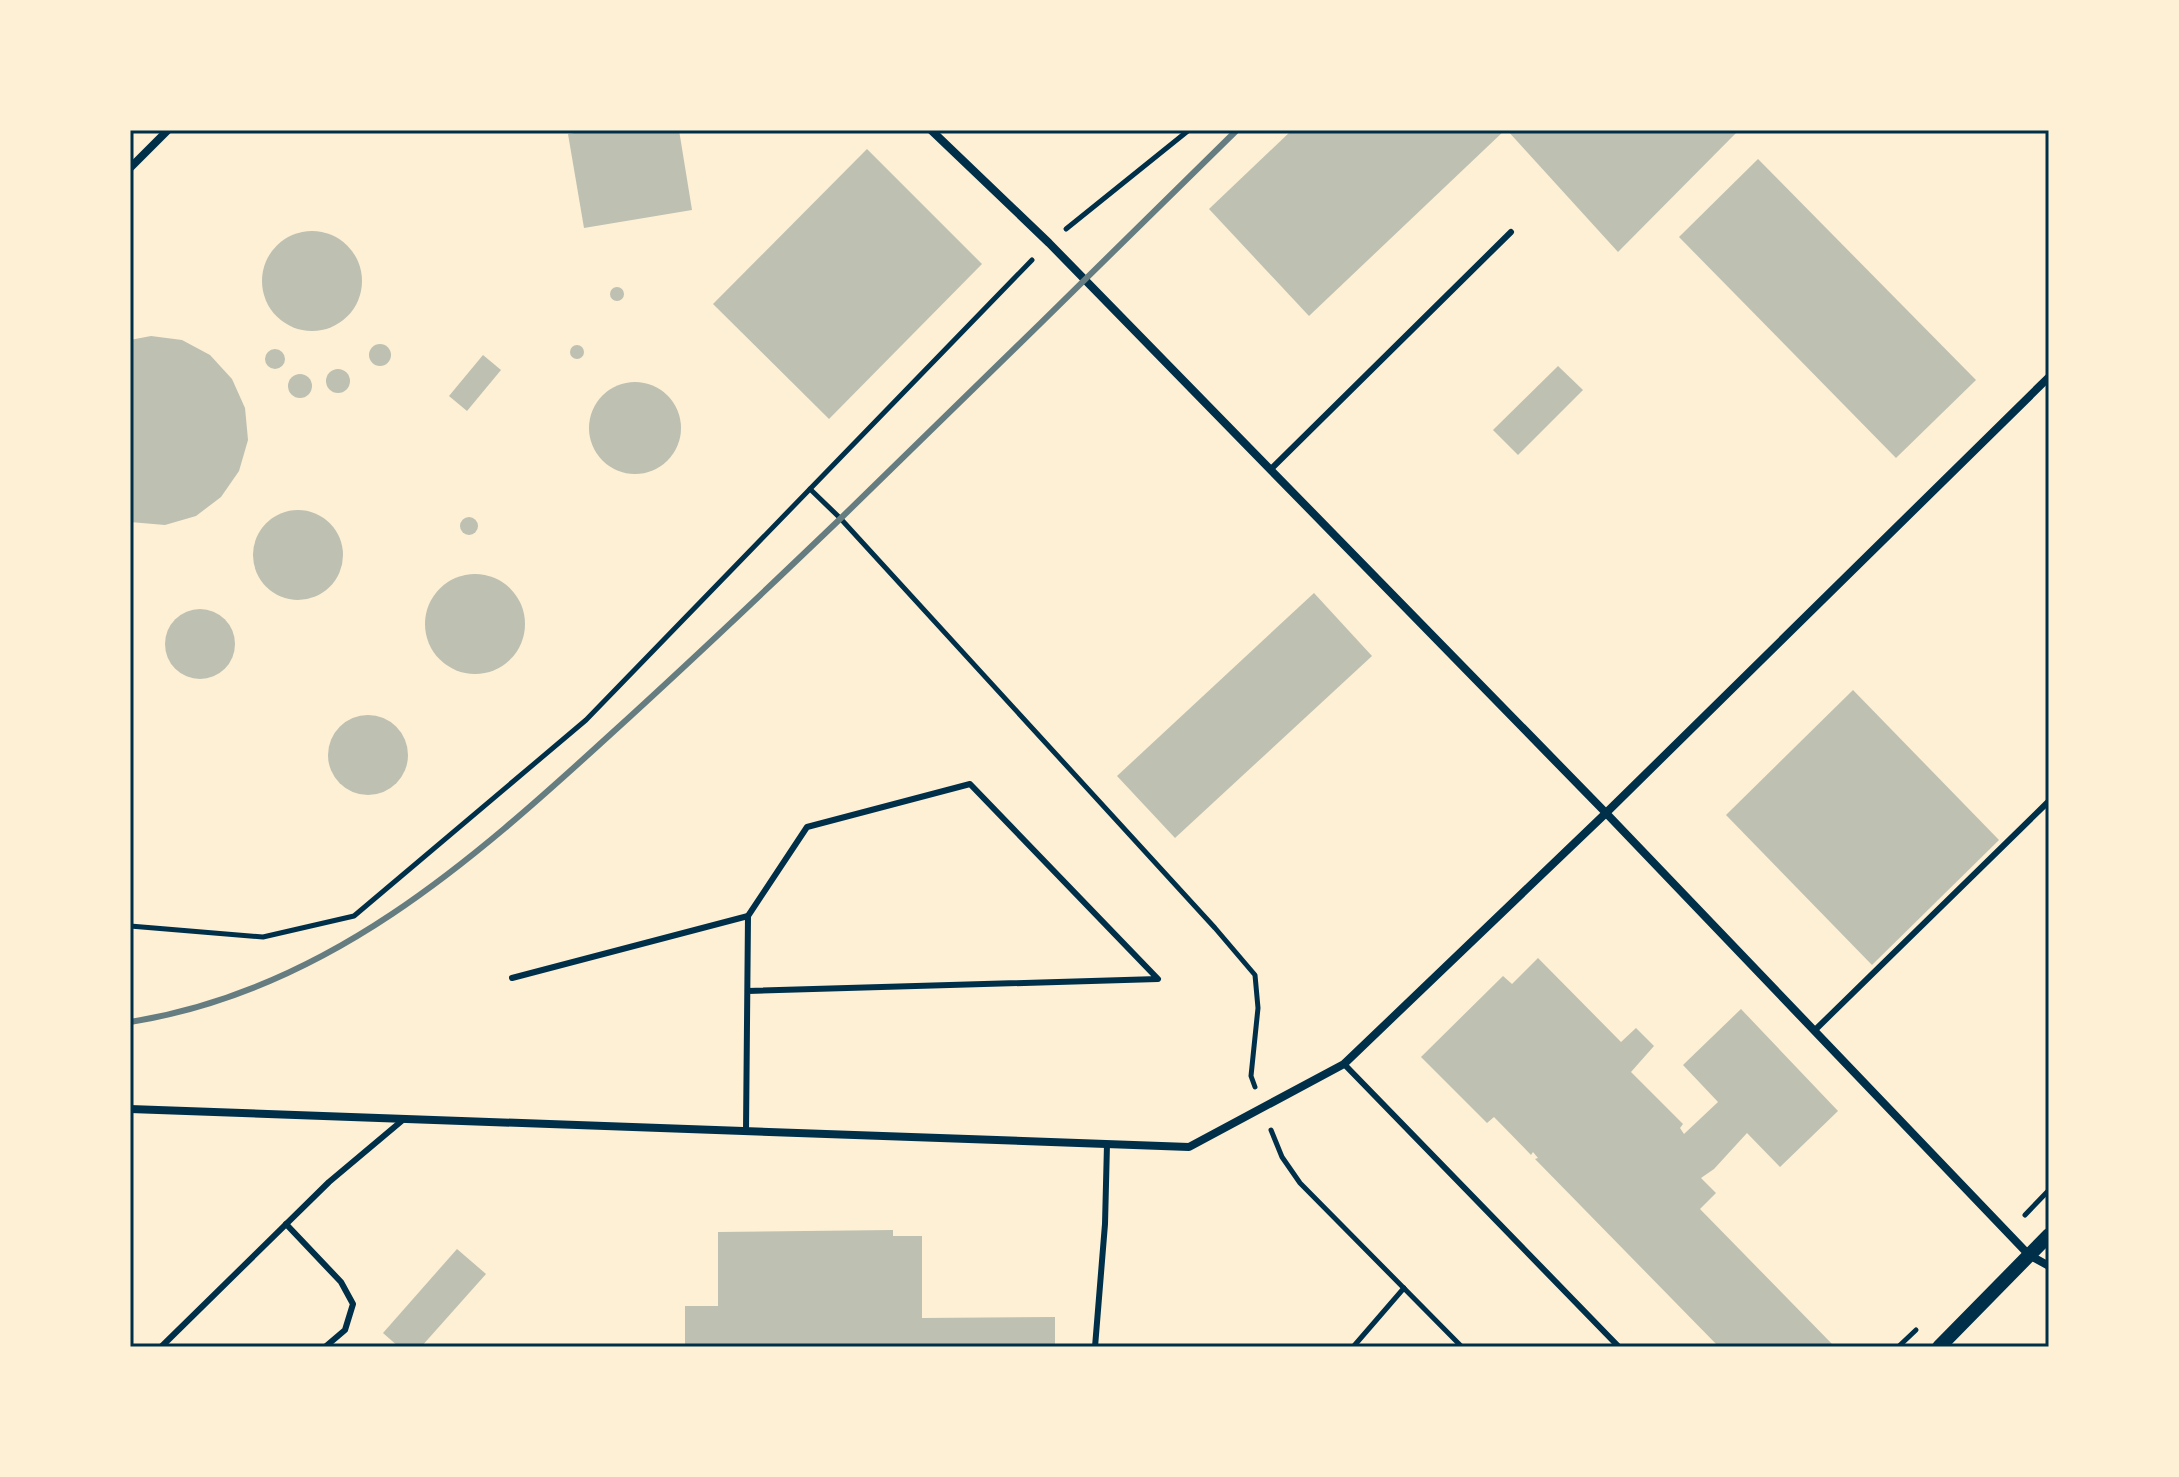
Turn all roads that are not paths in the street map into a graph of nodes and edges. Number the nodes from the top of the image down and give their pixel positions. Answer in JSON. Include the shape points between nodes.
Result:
{"nodes":[{"id":1,"x":168,"y":130,"type":"edge"},
{"id":2,"x":931,"y":130,"type":"edge"},
{"id":3,"x":130,"y":168,"type":"edge"},
{"id":4,"x":1511,"y":232,"type":"dead end"},
{"id":5,"x":2049,"y":377,"type":"edge"},
{"id":6,"x":1270,"y":470,"type":"junction"},
{"id":7,"x":2049,"y":801,"type":"edge"},
{"id":8,"x":1606,"y":813,"type":"junction"},
{"id":9,"x":748,"y":916,"type":"junction"},
{"id":10,"x":512,"y":978,"type":"dead end"},
{"id":11,"x":748,"y":991,"type":"junction"},
{"id":12,"x":1814,"y":1031,"type":"junction"},
{"id":13,"x":1344,"y":1064,"type":"junction"},
{"id":14,"x":130,"y":1109,"type":"edge"},
{"id":15,"x":404,"y":1119,"type":"junction"},
{"id":16,"x":746,"y":1131,"type":"junction"},
{"id":17,"x":1107,"y":1144,"type":"junction"},
{"id":18,"x":286,"y":1224,"type":"junction"},
{"id":19,"x":2049,"y":1235,"type":"edge"},
{"id":20,"x":2029,"y":1255,"type":"junction"},
{"id":21,"x":2049,"y":1266,"type":"edge"},
{"id":22,"x":161,"y":1347,"type":"edge"},
{"id":23,"x":325,"y":1347,"type":"edge"},
{"id":24,"x":1095,"y":1347,"type":"edge"},
{"id":25,"x":1619,"y":1347,"type":"edge"},
{"id":26,"x":1939,"y":1347,"type":"edge"}],
"edges":[{"from":1,"to":3,"type":"street"},
{"from":2,"to":6,"type":"street"},
{"from":4,"to":6,"type":"lane"},
{"from":5,"to":8,"type":"street"},
{"from":6,"to":8,"type":"street"},
{"from":7,"to":12,"type":"lane"},
{"from":8,"to":12,"type":"street"},
{"from":8,"to":13,"type":"street"},
{"from":9,"to":10,"type":"lane"},
{"from":9,"to":11,"type":"lane"},
{"from":9,"to":11,"type":"lane","via":[[807,827],[970,784],[1158,979]]},
{"from":11,"to":16,"type":"lane"},
{"from":12,"to":20,"type":"street"},
{"from":13,"to":17,"type":"street","via":[[1189,1147]]},
{"from":13,"to":25,"type":"lane"},
{"from":14,"to":15,"type":"street"},
{"from":15,"to":16,"type":"street"},
{"from":15,"to":18,"type":"lane"},
{"from":16,"to":17,"type":"street"},
{"from":17,"to":24,"type":"lane"},
{"from":18,"to":22,"type":"lane"},
{"from":18,"to":23,"type":"lane","via":[[341,1282],[353,1304],[345,1330]]},
{"from":19,"to":20,"type":"street"},
{"from":20,"to":21,"type":"street"},
{"from":20,"to":26,"type":"street"}]}
